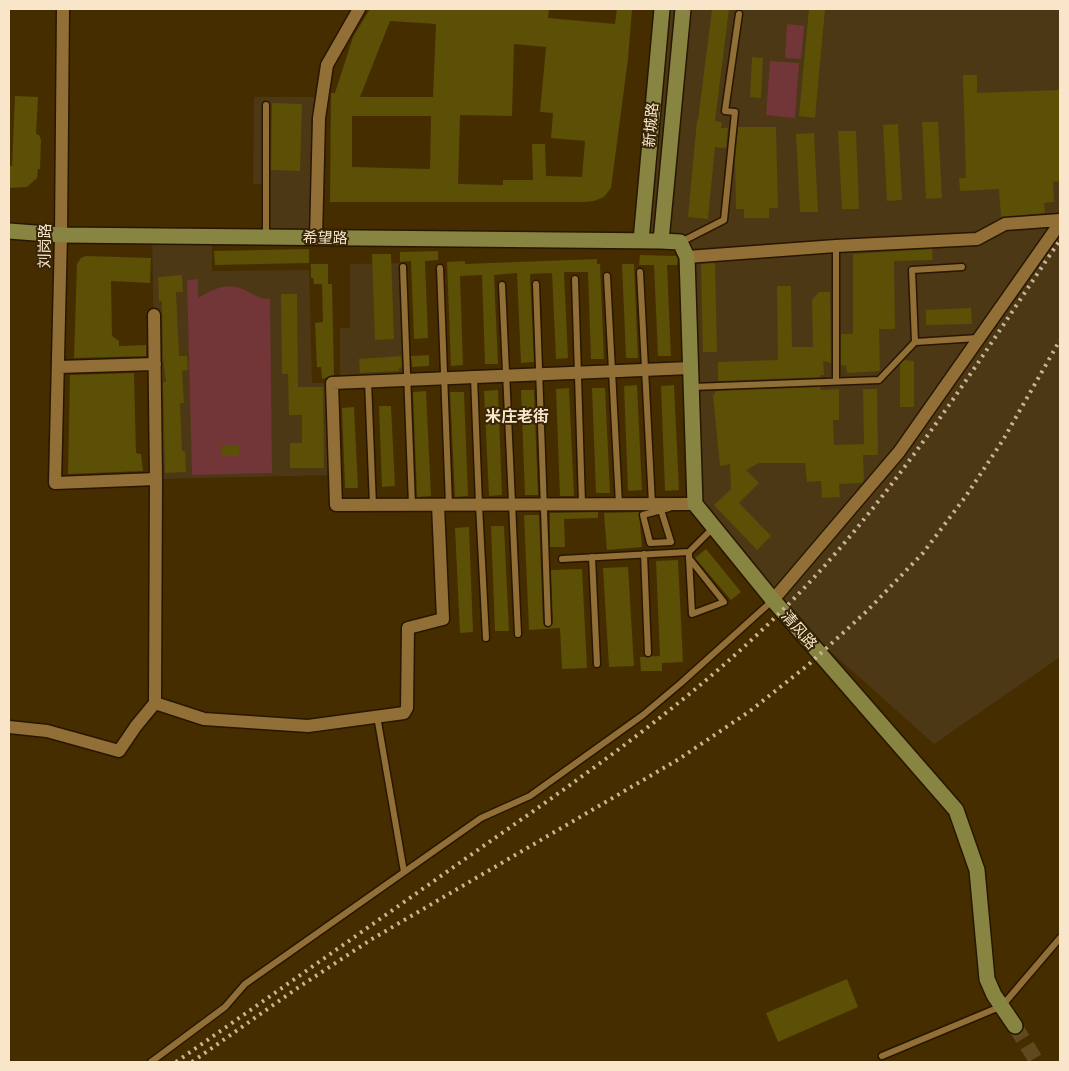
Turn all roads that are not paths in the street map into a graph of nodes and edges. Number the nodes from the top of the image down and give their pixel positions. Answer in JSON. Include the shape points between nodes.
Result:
{"nodes":[{"id":1,"x":63,"y":9,"type":"edge"},
{"id":2,"x":359,"y":9,"type":"edge"},
{"id":3,"x":662,"y":9,"type":"edge"},
{"id":4,"x":684,"y":9,"type":"edge"},
{"id":5,"x":739,"y":14,"type":"dead end"},
{"id":6,"x":266,"y":105,"type":"dead end"},
{"id":7,"x":1060,"y":221,"type":"edge"},
{"id":8,"x":9,"y":231,"type":"edge"},
{"id":9,"x":61,"y":235,"type":"junction"},
{"id":10,"x":266,"y":237,"type":"junction"},
{"id":11,"x":316,"y":238,"type":"junction"},
{"id":12,"x":641,"y":241,"type":"junction"},
{"id":13,"x":661,"y":241,"type":"junction"},
{"id":14,"x":680,"y":242,"type":"junction"},
{"id":15,"x":836,"y":246,"type":"junction"},
{"id":16,"x":687,"y":257,"type":"junction"},
{"id":17,"x":403,"y":267,"type":"dead end"},
{"id":18,"x":962,"y":267,"type":"dead end"},
{"id":19,"x":440,"y":268,"type":"dead end"},
{"id":20,"x":640,"y":272,"type":"dead end"},
{"id":21,"x":607,"y":276,"type":"dead end"},
{"id":22,"x":575,"y":279,"type":"dead end"},
{"id":23,"x":536,"y":284,"type":"dead end"},
{"id":24,"x":502,"y":285,"type":"dead end"},
{"id":25,"x":154,"y":315,"type":"dead end"},
{"id":26,"x":979,"y":338,"type":"junction"},
{"id":27,"x":915,"y":342,"type":"junction"},
{"id":28,"x":155,"y":364,"type":"junction"},
{"id":29,"x":58,"y":367,"type":"junction"},
{"id":30,"x":690,"y":368,"type":"junction"},
{"id":31,"x":645,"y":370,"type":"junction"},
{"id":32,"x":612,"y":372,"type":"junction"},
{"id":33,"x":578,"y":373,"type":"junction"},
{"id":34,"x":540,"y":374,"type":"junction"},
{"id":35,"x":506,"y":376,"type":"junction"},
{"id":36,"x":474,"y":377,"type":"junction"},
{"id":37,"x":444,"y":378,"type":"junction"},
{"id":38,"x":407,"y":380,"type":"junction"},
{"id":39,"x":368,"y":381,"type":"junction"},
{"id":40,"x":836,"y":381,"type":"junction"},
{"id":41,"x":690,"y":387,"type":"junction"},
{"id":42,"x":156,"y":479,"type":"junction"},
{"id":43,"x":544,"y":504,"type":"junction"},
{"id":44,"x":582,"y":504,"type":"junction"},
{"id":45,"x":619,"y":504,"type":"junction"},
{"id":46,"x":695,"y":504,"type":"junction"},
{"id":47,"x":373,"y":505,"type":"junction"},
{"id":48,"x":412,"y":505,"type":"junction"},
{"id":49,"x":444,"y":505,"type":"junction"},
{"id":50,"x":478,"y":505,"type":"junction"},
{"id":51,"x":511,"y":505,"type":"junction"},
{"id":52,"x":657,"y":507,"type":"junction"},
{"id":53,"x":714,"y":527,"type":"junction"},
{"id":54,"x":644,"y":554,"type":"junction"},
{"id":55,"x":689,"y":555,"type":"junction"},
{"id":56,"x":592,"y":557,"type":"junction"},
{"id":57,"x":562,"y":559,"type":"dead end"},
{"id":58,"x":773,"y":600,"type":"junction"},
{"id":59,"x":548,"y":623,"type":"dead end"},
{"id":60,"x":518,"y":634,"type":"dead end"},
{"id":61,"x":486,"y":638,"type":"dead end"},
{"id":62,"x":648,"y":653,"type":"dead end"},
{"id":63,"x":598,"y":664,"type":"dead end"},
{"id":64,"x":155,"y":703,"type":"junction"},
{"id":65,"x":377,"y":716,"type":"junction"},
{"id":66,"x":9,"y":727,"type":"edge"},
{"id":67,"x":404,"y":872,"type":"junction"},
{"id":68,"x":1060,"y":938,"type":"edge"},
{"id":69,"x":1002,"y":1006,"type":"junction"},
{"id":70,"x":1015,"y":1026,"type":"tunnel mouth"},
{"id":71,"x":882,"y":1056,"type":"dead end"},
{"id":72,"x":151,"y":1062,"type":"edge"}],
"edges":[{"from":1,"to":9,"type":"street","name":"刘岗路"},
{"from":2,"to":11,"type":"street","via":[[327,65],[318,118]]},
{"from":3,"to":12,"type":"main road","name":"新城路"},
{"from":4,"to":13,"type":"main road","name":"新城路"},
{"from":5,"to":14,"type":"lane","via":[[725,111],[735,112],[724,220]]},
{"from":6,"to":10,"type":"lane"},
{"from":7,"to":15,"type":"street","via":[[1005,224],[977,239]]},
{"from":7,"to":26,"type":"street"},
{"from":8,"to":9,"type":"main road","name":"希望路"},
{"from":9,"to":10,"type":"main road","name":"希望路"},
{"from":9,"to":29,"type":"street","name":"刘岗路"},
{"from":10,"to":11,"type":"main road","name":"希望路"},
{"from":11,"to":12,"type":"main road","name":"希望路"},
{"from":12,"to":13,"type":"main road"},
{"from":13,"to":14,"type":"main road"},
{"from":14,"to":16,"type":"main road"},
{"from":15,"to":16,"type":"street"},
{"from":15,"to":40,"type":"lane"},
{"from":16,"to":30,"type":"main road"},
{"from":17,"to":38,"type":"lane"},
{"from":18,"to":27,"type":"lane","via":[[912,270]]},
{"from":19,"to":37,"type":"lane"},
{"from":20,"to":31,"type":"lane"},
{"from":21,"to":32,"type":"lane"},
{"from":22,"to":33,"type":"lane"},
{"from":23,"to":34,"type":"lane"},
{"from":24,"to":35,"type":"lane"},
{"from":25,"to":28,"type":"street"},
{"from":26,"to":27,"type":"lane"},
{"from":26,"to":58,"type":"street","via":[[899,452]]},
{"from":27,"to":40,"type":"lane","via":[[879,380]]},
{"from":28,"to":29,"type":"street"},
{"from":28,"to":42,"type":"street"},
{"from":29,"to":42,"type":"street","name":"刘岗路","via":[[55,483]]},
{"from":30,"to":31,"type":"street"},
{"from":30,"to":41,"type":"main road"},
{"from":31,"to":32,"type":"street"},
{"from":31,"to":52,"type":"lane"},
{"from":32,"to":33,"type":"street"},
{"from":32,"to":45,"type":"lane"},
{"from":33,"to":34,"type":"street"},
{"from":33,"to":44,"type":"lane"},
{"from":34,"to":35,"type":"street"},
{"from":34,"to":43,"type":"lane"},
{"from":35,"to":36,"type":"street"},
{"from":35,"to":51,"type":"lane"},
{"from":36,"to":37,"type":"street"},
{"from":36,"to":50,"type":"lane"},
{"from":37,"to":38,"type":"street"},
{"from":37,"to":49,"type":"lane"},
{"from":38,"to":39,"type":"street"},
{"from":38,"to":48,"type":"lane"},
{"from":39,"to":47,"type":"lane"},
{"from":39,"to":47,"type":"street","via":[[332,382],[336,505]]},
{"from":40,"to":41,"type":"lane"},
{"from":41,"to":46,"type":"main road"},
{"from":42,"to":64,"type":"street"},
{"from":43,"to":44,"type":"street"},
{"from":43,"to":51,"type":"street"},
{"from":43,"to":59,"type":"lane"},
{"from":44,"to":45,"type":"street"},
{"from":45,"to":52,"type":"street"},
{"from":46,"to":52,"type":"street"},
{"from":46,"to":53,"type":"main road","name":"清风路"},
{"from":47,"to":48,"type":"street"},
{"from":48,"to":49,"type":"street"},
{"from":49,"to":50,"type":"street"},
{"from":49,"to":65,"type":"street","via":[[443,619],[408,628],[407,708],[404,713]]},
{"from":50,"to":51,"type":"street"},
{"from":50,"to":61,"type":"lane"},
{"from":51,"to":60,"type":"lane"},
{"from":52,"to":52,"type":"lane","via":[[644,515],[650,543],[671,542]]},
{"from":53,"to":55,"type":"lane"},
{"from":53,"to":58,"type":"main road","name":"清风路"},
{"from":54,"to":55,"type":"lane"},
{"from":54,"to":56,"type":"lane"},
{"from":54,"to":62,"type":"lane"},
{"from":55,"to":55,"type":"lane","via":[[692,614],[724,602]]},
{"from":56,"to":57,"type":"lane"},
{"from":56,"to":63,"type":"lane"},
{"from":58,"to":67,"type":"lane","via":[[643,714],[530,796],[481,818]]},
{"from":58,"to":69,"type":"main road","name":"清风路","via":[[956,810],[977,870],[986,979]]},
{"from":64,"to":65,"type":"street","via":[[204,719],[308,726]]},
{"from":64,"to":66,"type":"street","via":[[119,751],[47,731]]},
{"from":65,"to":67,"type":"lane"},
{"from":67,"to":72,"type":"lane","via":[[245,984],[225,1008]]},
{"from":68,"to":69,"type":"lane"},
{"from":69,"to":70,"type":"main road","name":"清风路"},
{"from":69,"to":71,"type":"lane"}]}
